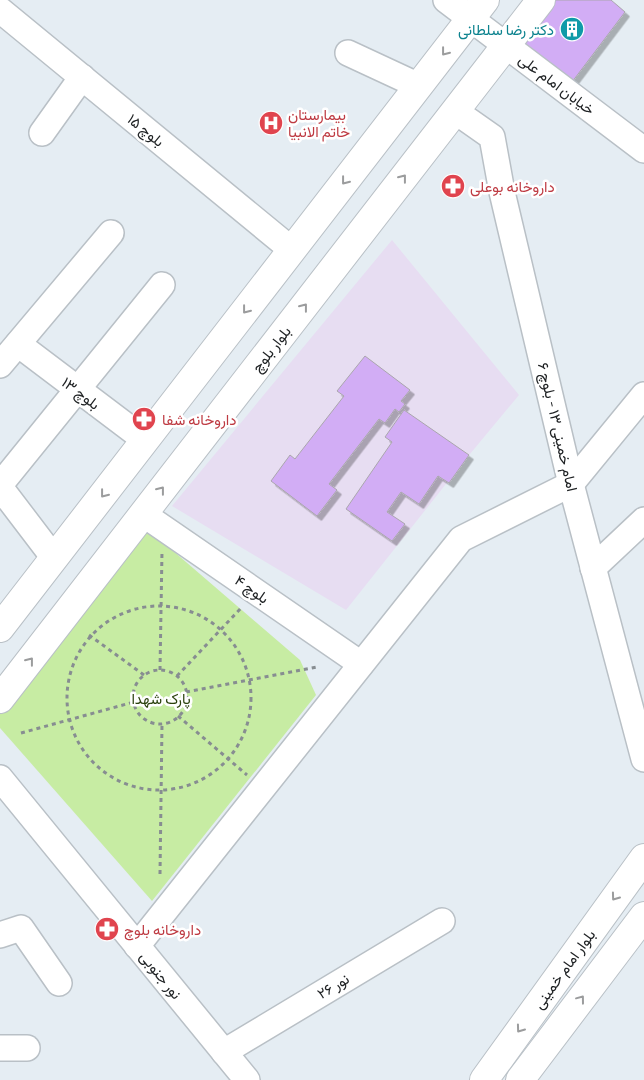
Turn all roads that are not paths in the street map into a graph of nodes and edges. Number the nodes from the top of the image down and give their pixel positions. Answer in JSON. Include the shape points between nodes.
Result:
{"nodes":[{"id":1,"x":446,"y":0,"type":"edge"},
{"id":2,"x":541,"y":0,"type":"edge"},
{"id":3,"x":478,"y":9,"type":"edge"},
{"id":4,"x":1,"y":12,"type":"edge"},
{"id":5,"x":506,"y":46,"type":"junction"},
{"id":6,"x":348,"y":53,"type":"dead end"},
{"id":7,"x":82,"y":77,"type":"junction"},
{"id":8,"x":419,"y":86,"type":"junction"},
{"id":9,"x":456,"y":111,"type":"junction"},
{"id":10,"x":42,"y":133,"type":"dead end"},
{"id":11,"x":644,"y":150,"type":"edge"},
{"id":12,"x":111,"y":233,"type":"dead end"},
{"id":13,"x":292,"y":250,"type":"junction"},
{"id":14,"x":162,"y":285,"type":"dead end"},
{"id":15,"x":18,"y":344,"type":"junction"},
{"id":16,"x":0,"y":365,"type":"edge"},
{"id":17,"x":77,"y":390,"type":"junction"},
{"id":18,"x":644,"y":395,"type":"edge"},
{"id":19,"x":145,"y":440,"type":"junction"},
{"id":20,"x":571,"y":484,"type":"junction"},
{"id":21,"x":0,"y":486,"type":"edge"},
{"id":22,"x":153,"y":520,"type":"junction"},
{"id":23,"x":644,"y":520,"type":"edge"},
{"id":24,"x":54,"y":558,"type":"junction"},
{"id":25,"x":593,"y":568,"type":"junction"},
{"id":26,"x":0,"y":628,"type":"edge"},
{"id":27,"x":361,"y":664,"type":"junction"},
{"id":28,"x":0,"y":699,"type":"edge"},
{"id":29,"x":644,"y":759,"type":"edge"},
{"id":30,"x":0,"y":778,"type":"edge"},
{"id":31,"x":644,"y":858,"type":"edge"},
{"id":32,"x":644,"y":916,"type":"edge"},
{"id":33,"x":442,"y":921,"type":"dead end"},
{"id":34,"x":0,"y":935,"type":"edge"},
{"id":35,"x":137,"y":946,"type":"junction"},
{"id":36,"x":59,"y":984,"type":"dead end"},
{"id":37,"x":0,"y":1048,"type":"edge"},
{"id":38,"x":27,"y":1048,"type":"dead end"},
{"id":39,"x":224,"y":1052,"type":"junction"},
{"id":40,"x":247,"y":1080,"type":"edge"},
{"id":41,"x":484,"y":1080,"type":"edge"},
{"id":42,"x":520,"y":1080,"type":"edge"}],
"edges":[{"from":1,"to":3,"type":"street","name":"خیابان امام علی"},
{"from":2,"to":5,"type":"main road","name":"بلوار بلوچ"},
{"from":3,"to":5,"type":"street","name":"خیابان امام علی"},
{"from":3,"to":8,"type":"main road","one_way":true},
{"from":4,"to":7,"type":"street","name":"بلوچ ۱۵"},
{"from":5,"to":9,"type":"main road","name":"بلوار بلوچ"},
{"from":5,"to":11,"type":"street","name":"خیابان امام علی"},
{"from":6,"to":8,"type":"street"},
{"from":7,"to":10,"type":"street"},
{"from":7,"to":13,"type":"street","name":"بلوچ ۱۵"},
{"from":8,"to":13,"type":"main road","one_way":true},
{"from":9,"to":20,"type":"street","name":"امام خمینی ۱۳ - بلوچ ۶","via":[[492,136],[502,192]]},
{"from":22,"to":9,"type":"main road","name":"بلوار بلوچ","one_way":true},
{"from":12,"to":15,"type":"street"},
{"from":13,"to":19,"type":"main road","one_way":true},
{"from":14,"to":17,"type":"street"},
{"from":15,"to":16,"type":"street"},
{"from":15,"to":17,"type":"street","name":"بلوچ ۱۳"},
{"from":17,"to":19,"type":"street","name":"بلوچ ۱۳"},
{"from":17,"to":21,"type":"street"},
{"from":18,"to":20,"type":"street"},
{"from":19,"to":24,"type":"main road","one_way":true},
{"from":20,"to":25,"type":"street","name":"امام خمینی ۱۳ - بلوچ ۶"},
{"from":20,"to":27,"type":"street","via":[[461,539]]},
{"from":21,"to":24,"type":"street"},
{"from":22,"to":27,"type":"street","name":"بلوچ ۴"},
{"from":28,"to":22,"type":"main road","name":"بلوار بلوچ","one_way":true},
{"from":23,"to":25,"type":"street"},
{"from":24,"to":26,"type":"main road"},
{"from":25,"to":29,"type":"street","name":"امام خمینی ۱۳ - بلوچ ۶"},
{"from":27,"to":35,"type":"street"},
{"from":30,"to":35,"type":"street","name":"نور جنوبی"},
{"from":31,"to":41,"type":"main road","name":"بلوار امام خمینی","one_way":true},
{"from":42,"to":32,"type":"main road","name":"بلوار امام خمینی","one_way":true},
{"from":33,"to":39,"type":"street","name":"نور ۲۶"},
{"from":34,"to":36,"type":"street","via":[[21,928]]},
{"from":35,"to":39,"type":"street","name":"نور جنوبی"},
{"from":37,"to":38,"type":"street"},
{"from":39,"to":40,"type":"street","name":"نور جنوبی"}]}
